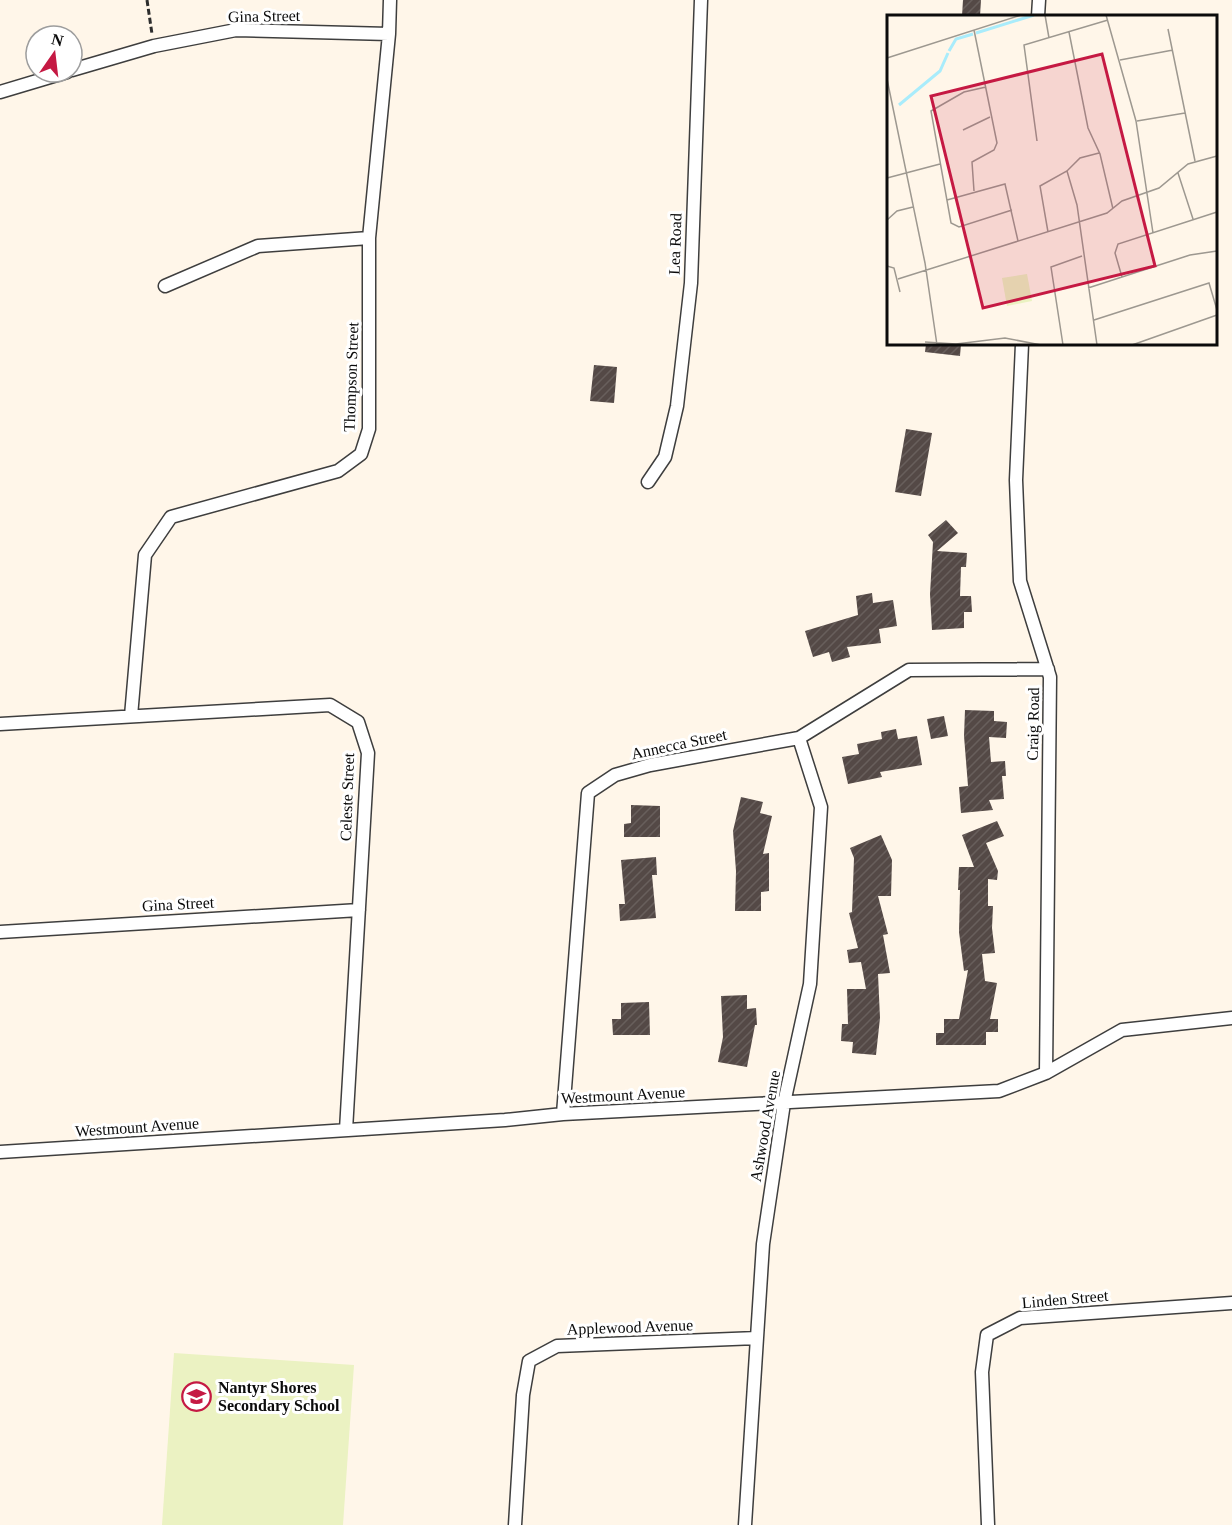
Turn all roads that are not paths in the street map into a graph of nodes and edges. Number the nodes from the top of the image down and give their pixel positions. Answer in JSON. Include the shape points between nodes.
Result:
{"nodes":[{"id":1,"x":390,"y":0,"type":"edge"},
{"id":2,"x":701,"y":0,"type":"edge"},
{"id":3,"x":1039,"y":0,"type":"edge"},
{"id":4,"x":1038,"y":15,"type":"edge"},
{"id":5,"x":389,"y":34,"type":"junction"},
{"id":6,"x":84,"y":66,"type":"edge"},
{"id":7,"x":27,"y":84,"type":"edge"},
{"id":8,"x":0,"y":92,"type":"edge"},
{"id":9,"x":369,"y":238,"type":"junction"},
{"id":10,"x":165,"y":286,"type":"dead end"},
{"id":11,"x":1022,"y":345,"type":"edge"},
{"id":12,"x":648,"y":482,"type":"dead end"},
{"id":13,"x":1048,"y":669,"type":"junction"},
{"id":14,"x":131,"y":716,"type":"junction"},
{"id":15,"x":0,"y":724,"type":"edge"},
{"id":16,"x":800,"y":738,"type":"junction"},
{"id":17,"x":359,"y":910,"type":"junction"},
{"id":18,"x":0,"y":932,"type":"edge"},
{"id":19,"x":1232,"y":1018,"type":"edge"},
{"id":20,"x":1047,"y":1073,"type":"junction"},
{"id":21,"x":784,"y":1103,"type":"junction"},
{"id":22,"x":563,"y":1114,"type":"junction"},
{"id":23,"x":346,"y":1130,"type":"junction"},
{"id":24,"x":0,"y":1152,"type":"edge"},
{"id":25,"x":1232,"y":1303,"type":"edge"},
{"id":26,"x":757,"y":1338,"type":"junction"},
{"id":27,"x":515,"y":1525,"type":"edge"},
{"id":28,"x":745,"y":1525,"type":"edge"},
{"id":29,"x":988,"y":1525,"type":"edge"}],
"edges":[{"from":1,"to":5,"type":"street","name":"Thompson Street"},
{"from":2,"to":12,"type":"street","name":"Lea Road","via":[[691,283],[678,395],[665,457]]},
{"from":3,"to":4,"type":"street"},
{"from":5,"to":6,"type":"street","name":"Gina Street","via":[[236,30],[154,46]]},
{"from":5,"to":9,"type":"street","name":"Thompson Street"},
{"from":7,"to":8,"type":"street"},
{"from":9,"to":10,"type":"street","via":[[258,246]]},
{"from":9,"to":14,"type":"street","name":"Thompson Street","via":[[369,429],[361,454],[338,471],[171,517],[145,555]]},
{"from":11,"to":13,"type":"street","name":"Craig Road","via":[[1016,480],[1020,581]]},
{"from":13,"to":16,"type":"street","name":"Annecca Street","via":[[909,670]]},
{"from":13,"to":20,"type":"street","name":"Craig Road"},
{"from":14,"to":15,"type":"street","name":"Celeste Street"},
{"from":14,"to":17,"type":"street","name":"Celeste Street","via":[[330,705],[358,722],[368,753]]},
{"from":16,"to":21,"type":"street","name":"Ashwood Avenue","via":[[821,807],[810,984]]},
{"from":16,"to":22,"type":"street","name":"Annecca Street","via":[[650,765],[615,775],[588,793]]},
{"from":17,"to":18,"type":"street","name":"Gina Street"},
{"from":17,"to":23,"type":"street","name":"Celeste Street"},
{"from":19,"to":20,"type":"street","name":"Westmount Avenue","via":[[1122,1030]]},
{"from":20,"to":21,"type":"street","name":"Westmount Avenue","via":[[999,1091]]},
{"from":21,"to":22,"type":"street","name":"Westmount Avenue"},
{"from":21,"to":26,"type":"street","name":"Ashwood Avenue","via":[[763,1244]]},
{"from":22,"to":23,"type":"street","name":"Westmount Avenue"},
{"from":23,"to":24,"type":"street","name":"Westmount Avenue"},
{"from":25,"to":29,"type":"street","name":"Linden Street","via":[[1020,1318],[987,1335],[982,1372]]},
{"from":26,"to":27,"type":"street","name":"Applewood Avenue","via":[[557,1346],[529,1361],[523,1395]]},
{"from":26,"to":28,"type":"street","name":"Ashwood Avenue"}]}
